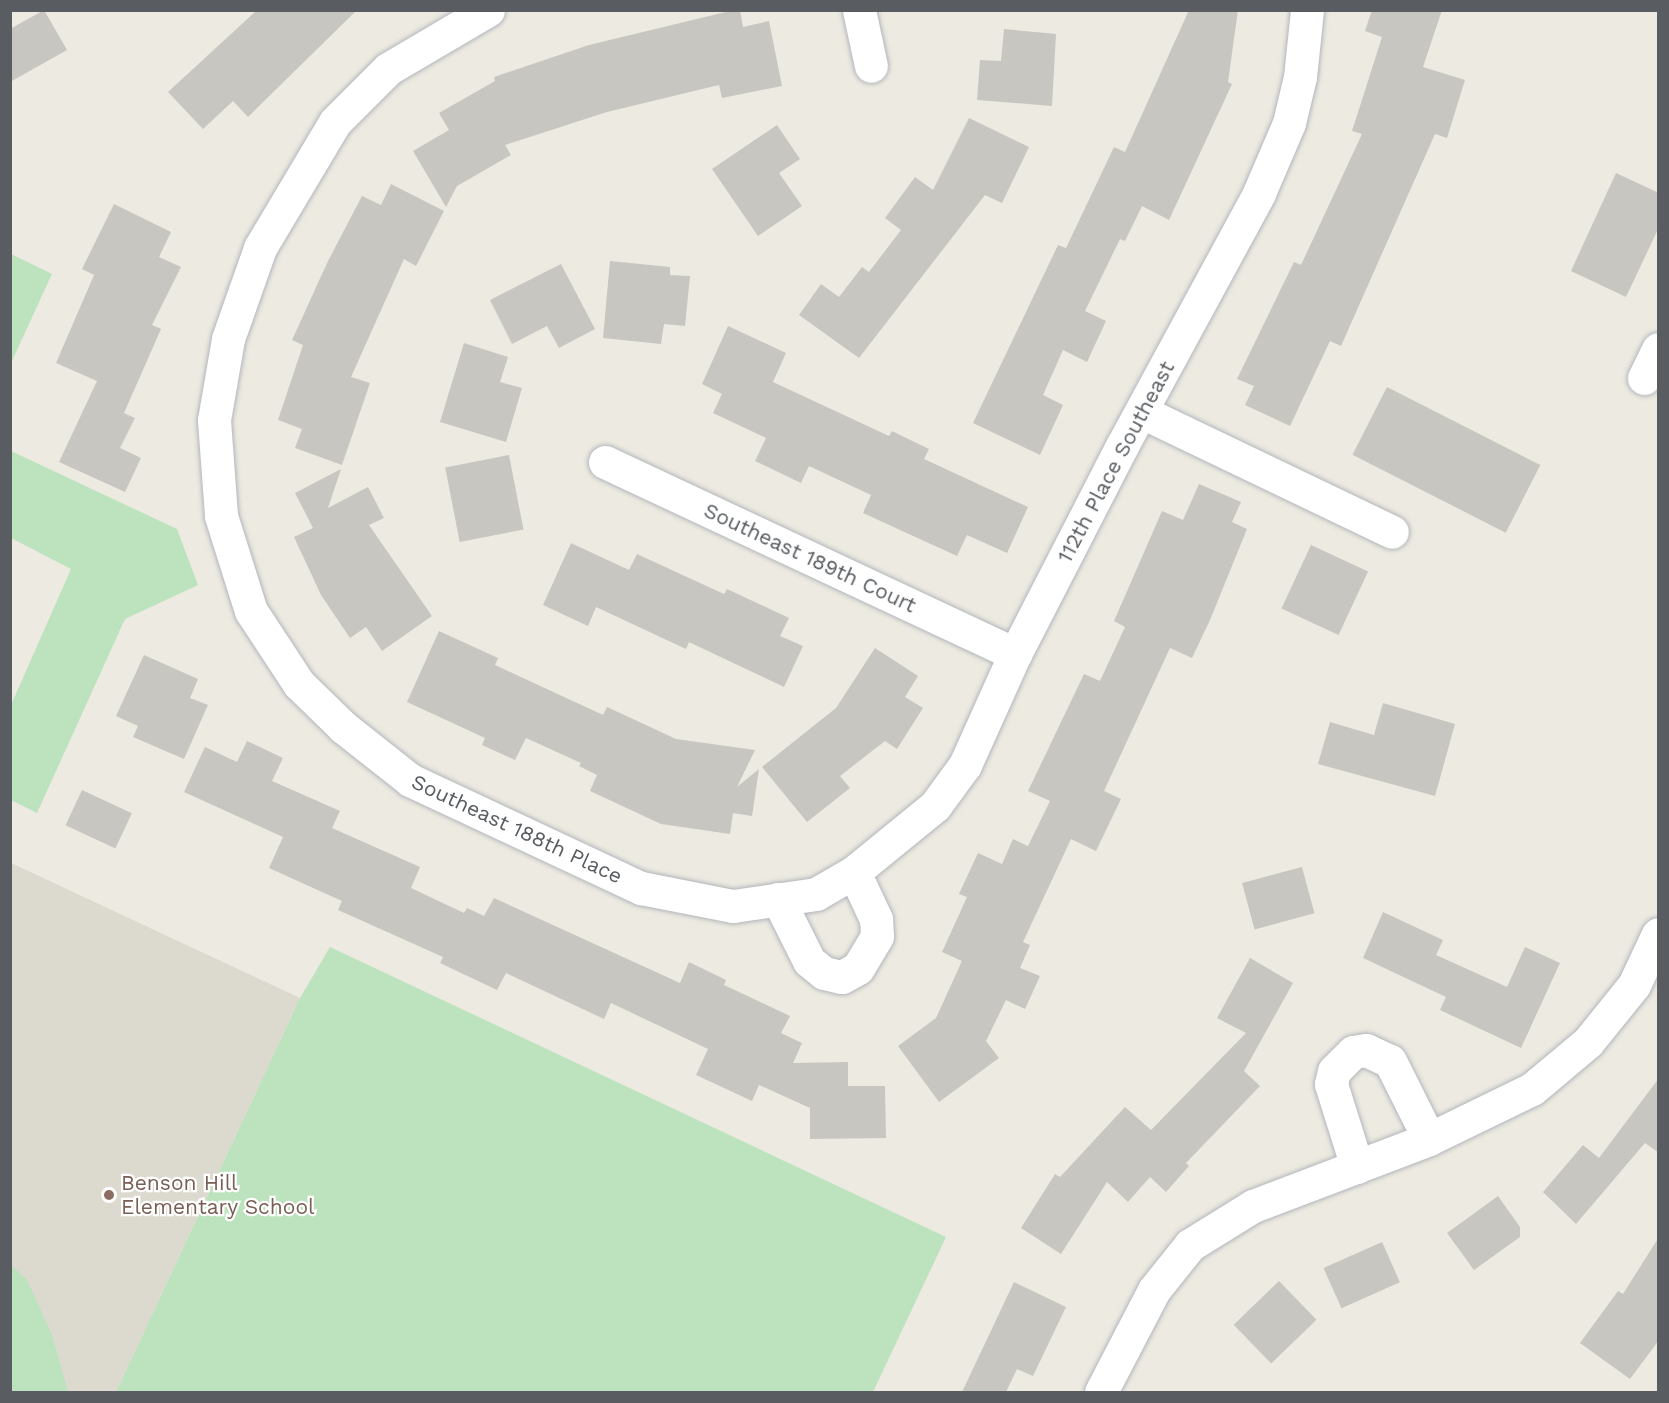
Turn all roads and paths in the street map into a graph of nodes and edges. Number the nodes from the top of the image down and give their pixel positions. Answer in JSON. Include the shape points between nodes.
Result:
{"nodes":[{"id":1,"x":488,"y":10,"type":"edge"},
{"id":2,"x":859,"y":10,"type":"edge"},
{"id":3,"x":1307,"y":10,"type":"edge"},
{"id":4,"x":871,"y":66,"type":"dead end"},
{"id":5,"x":1659,"y":349,"type":"edge"},
{"id":6,"x":1644,"y":378,"type":"dead end"},
{"id":7,"x":1142,"y":412,"type":"junction"},
{"id":8,"x":605,"y":462,"type":"dead end"},
{"id":9,"x":1392,"y":531,"type":"dead end"},
{"id":10,"x":1015,"y":654,"type":"junction"},
{"id":11,"x":854,"y":872,"type":"junction"},
{"id":12,"x":816,"y":894,"type":"joint"},
{"id":13,"x":778,"y":899,"type":"junction"},
{"id":14,"x":1659,"y":934,"type":"edge"},
{"id":15,"x":1646,"y":991,"type":"edge"},
{"id":16,"x":1429,"y":1139,"type":"junction"},
{"id":17,"x":1357,"y":1167,"type":"junction"},
{"id":18,"x":1101,"y":1392,"type":"edge"}],
"edges":[{"from":1,"to":13,"type":"street","name":"Southeast 188th Place","via":[[388,69],[335,122],[260,248],[228,339],[214,420],[221,516],[251,611],[299,684],[343,727],[410,780],[641,888],[733,906]]},
{"from":2,"to":4,"type":"street"},
{"from":3,"to":7,"type":"street","name":"112th Place Southeast","via":[[1300,77],[1289,123],[1259,193]]},
{"from":5,"to":6,"type":"street"},
{"from":7,"to":9,"type":"street"},
{"from":7,"to":10,"type":"street","name":"112th Place Southeast"},
{"from":8,"to":10,"type":"street","name":"Southeast 189th Court"},
{"from":10,"to":11,"type":"street","name":"112th Place Southeast","via":[[965,765],[934,806]]},
{"from":11,"to":12,"type":"street","name":"112th Place Southeast"},
{"from":11,"to":13,"type":"street","via":[[876,919],[877,936],[858,968],[842,977],[824,972],[809,961]]},
{"from":12,"to":13,"type":"street","name":"Southeast 188th Place"},
{"from":14,"to":15,"type":"street"},
{"from":15,"to":16,"type":"street","via":[[1532,1089]]},
{"from":16,"to":17,"type":"street"},
{"from":16,"to":17,"type":"street","via":[[1390,1061],[1366,1050],[1353,1052],[1338,1066],[1331,1084]]},
{"from":17,"to":18,"type":"street","via":[[1253,1206],[1190,1245],[1154,1290]]}]}
